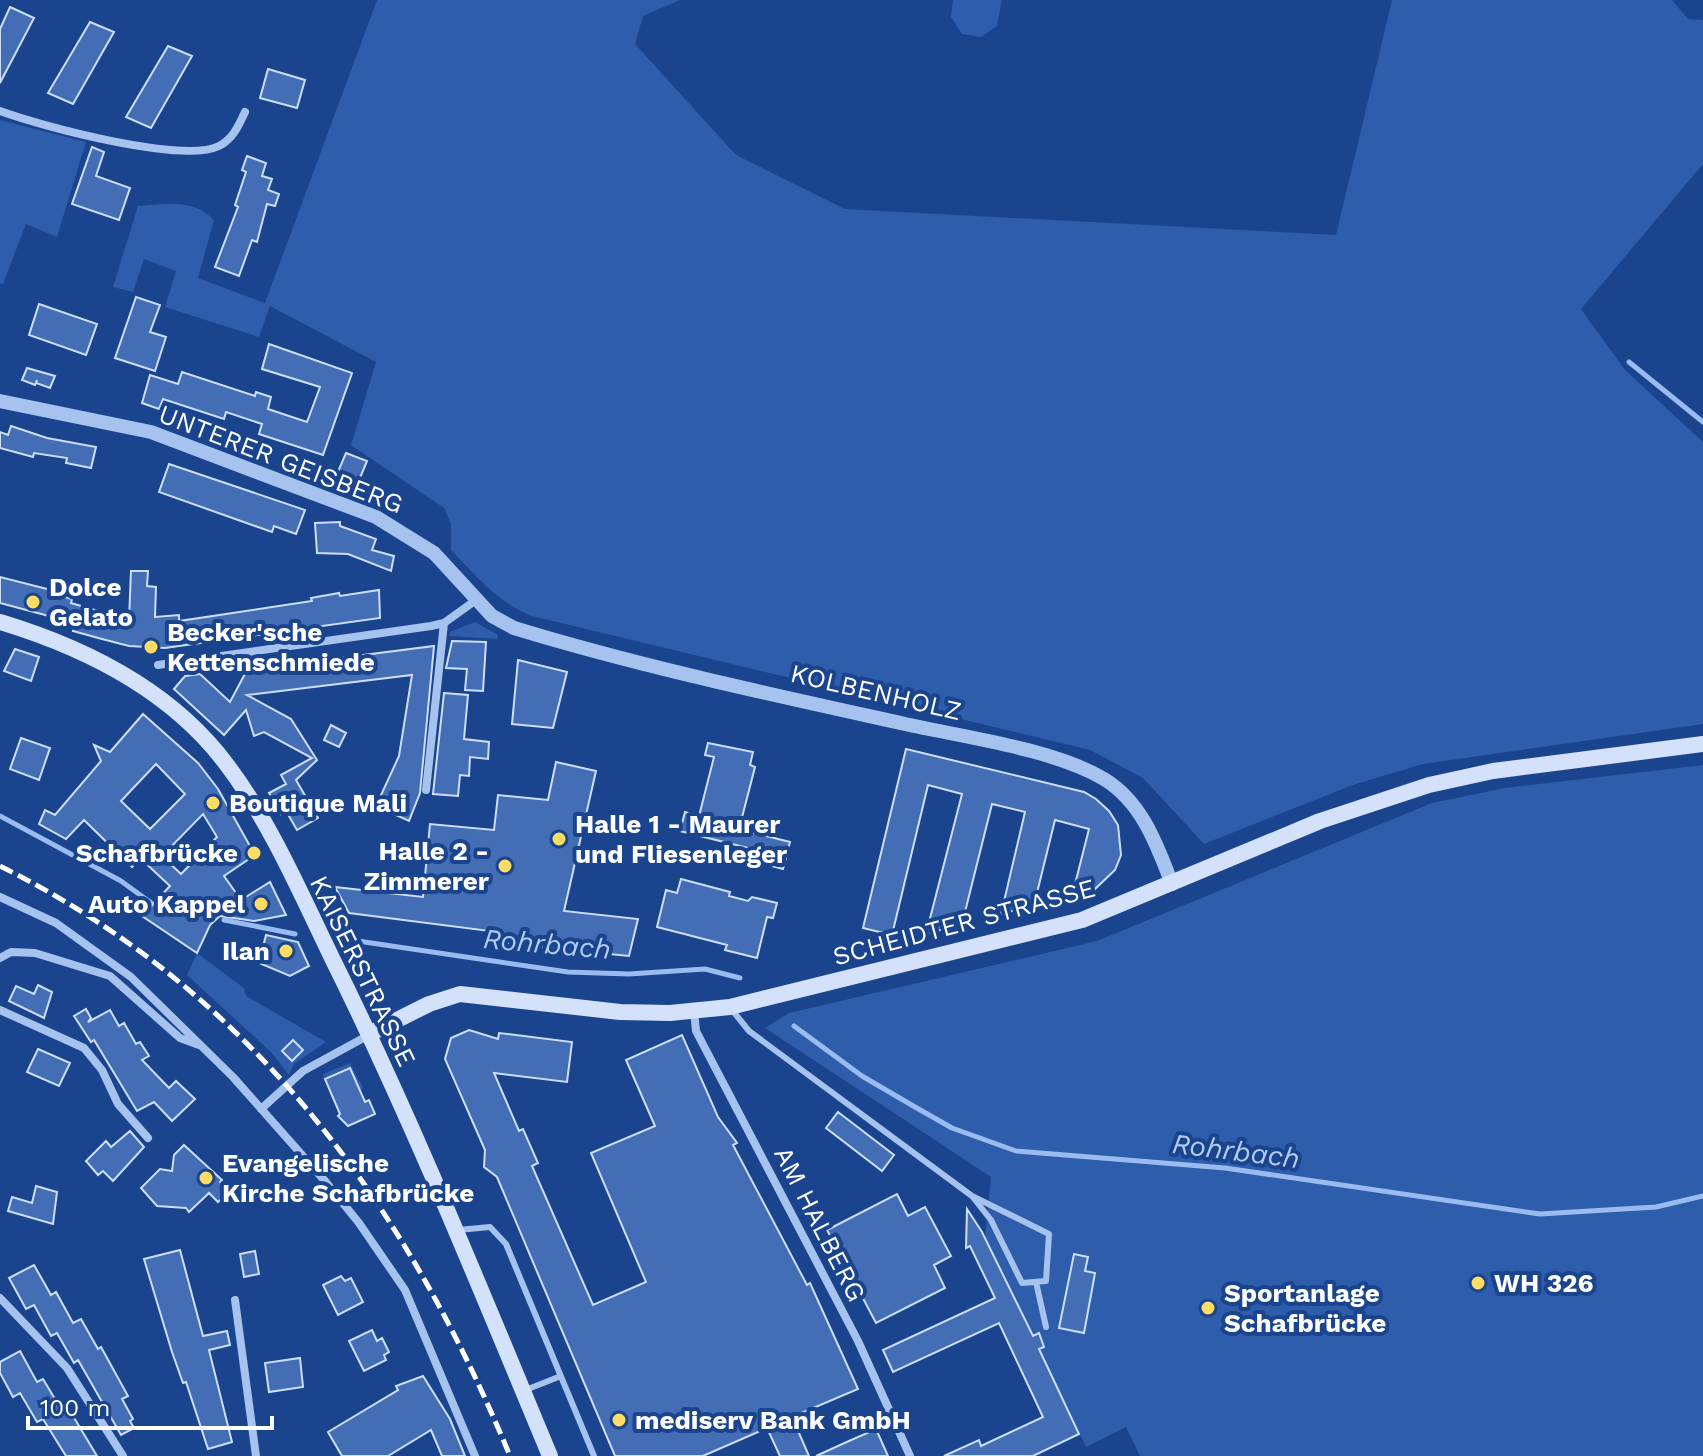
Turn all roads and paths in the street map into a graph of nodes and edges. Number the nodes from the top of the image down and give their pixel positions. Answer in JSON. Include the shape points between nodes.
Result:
{"nodes":[{"id":1,"x":0,"y":111,"type":"edge"},
{"id":2,"x":245,"y":112,"type":"dead end"},
{"id":3,"x":0,"y":401,"type":"edge"},
{"id":4,"x":476,"y":600,"type":"junction"},
{"id":5,"x":0,"y":622,"type":"edge"},
{"id":6,"x":444,"y":623,"type":"junction"},
{"id":7,"x":512,"y":627,"type":"joint"},
{"id":8,"x":158,"y":665,"type":"dead end"},
{"id":9,"x":1703,"y":744,"type":"edge"},
{"id":10,"x":426,"y":790,"type":"dead end"},
{"id":11,"x":1172,"y":884,"type":"junction"},
{"id":12,"x":0,"y":897,"type":"edge"},
{"id":13,"x":0,"y":958,"type":"edge"},
{"id":14,"x":730,"y":1007,"type":"junction"},
{"id":15,"x":0,"y":1010,"type":"edge"},
{"id":16,"x":694,"y":1011,"type":"junction"},
{"id":17,"x":369,"y":1034,"type":"junction"},
{"id":18,"x":204,"y":1047,"type":"junction"},
{"id":19,"x":261,"y":1109,"type":"junction"},
{"id":20,"x":148,"y":1138,"type":"dead end"},
{"id":21,"x":972,"y":1196,"type":"junction"},
{"id":22,"x":454,"y":1230,"type":"junction"},
{"id":23,"x":1036,"y":1282,"type":"junction"},
{"id":24,"x":0,"y":1298,"type":"edge"},
{"id":25,"x":235,"y":1300,"type":"dead end"},
{"id":26,"x":1046,"y":1327,"type":"dead end"},
{"id":27,"x":561,"y":1376,"type":"junction"},
{"id":28,"x":523,"y":1391,"type":"junction"},
{"id":29,"x":123,"y":1456,"type":"edge"},
{"id":30,"x":256,"y":1456,"type":"edge"},
{"id":31,"x":475,"y":1456,"type":"edge"},
{"id":32,"x":550,"y":1456,"type":"edge"},
{"id":33,"x":594,"y":1456,"type":"edge"},
{"id":34,"x":910,"y":1456,"type":"edge"}],
"edges":[{"from":1,"to":2,"type":"street","via":[[173,152],[202,152],[222,145]]},
{"from":3,"to":4,"type":"street","name":"UNTERER GEISBERG","via":[[151,432],[376,517],[434,553]]},
{"from":4,"to":6,"type":"street"},
{"from":4,"to":7,"type":"street","name":"UNTERER GEISBERG"},
{"from":5,"to":17,"type":"main road","name":"KAISERSTRASSE","via":[[75,649],[128,677],[227,764],[300,893]]},
{"from":6,"to":8,"type":"street"},
{"from":6,"to":10,"type":"street"},
{"from":7,"to":11,"type":"street","name":"KOLBENHOLZ","via":[[1083,768],[1106,780],[1136,808]]},
{"from":9,"to":11,"type":"main road","name":"SCHEIDTER STRASSE","via":[[1493,771],[1429,785],[1320,821]]},
{"from":11,"to":14,"type":"main road","name":"SCHEIDTER STRASSE","via":[[1030,935]]},
{"from":12,"to":18,"type":"street","via":[[56,923],[97,950]]},
{"from":13,"to":18,"type":"street","via":[[11,952],[35,953],[110,976],[180,1038]]},
{"from":14,"to":16,"type":"main road","name":"SCHEIDTER STRASSE"},
{"from":14,"to":21,"type":"lane","via":[[749,1031]]},
{"from":15,"to":20,"type":"street","via":[[84,1048],[118,1104]]},
{"from":16,"to":17,"type":"main road","name":"SCHEIDTER STRASSE","via":[[620,1012],[460,994]]},
{"from":16,"to":34,"type":"street","name":"AM HALBERG","via":[[696,1031],[858,1341]]},
{"from":17,"to":19,"type":"street","via":[[303,1071]]},
{"from":17,"to":22,"type":"main road","name":"KAISERSTRASSE"},
{"from":18,"to":19,"type":"street"},
{"from":19,"to":31,"type":"street","via":[[359,1223],[405,1290]]},
{"from":21,"to":23,"type":"lane","via":[[991,1220],[1022,1283]]},
{"from":21,"to":23,"type":"lane","via":[[1049,1234],[1046,1281]]},
{"from":22,"to":27,"type":"lane","via":[[482,1225],[499,1233]]},
{"from":22,"to":28,"type":"main road","name":"KAISERSTRASSE"},
{"from":23,"to":26,"type":"lane"},
{"from":24,"to":29,"type":"street","via":[[67,1368]]},
{"from":25,"to":30,"type":"street"},
{"from":27,"to":28,"type":"lane"},
{"from":27,"to":33,"type":"lane"},
{"from":28,"to":32,"type":"main road","name":"KAISERSTRASSE"}]}
